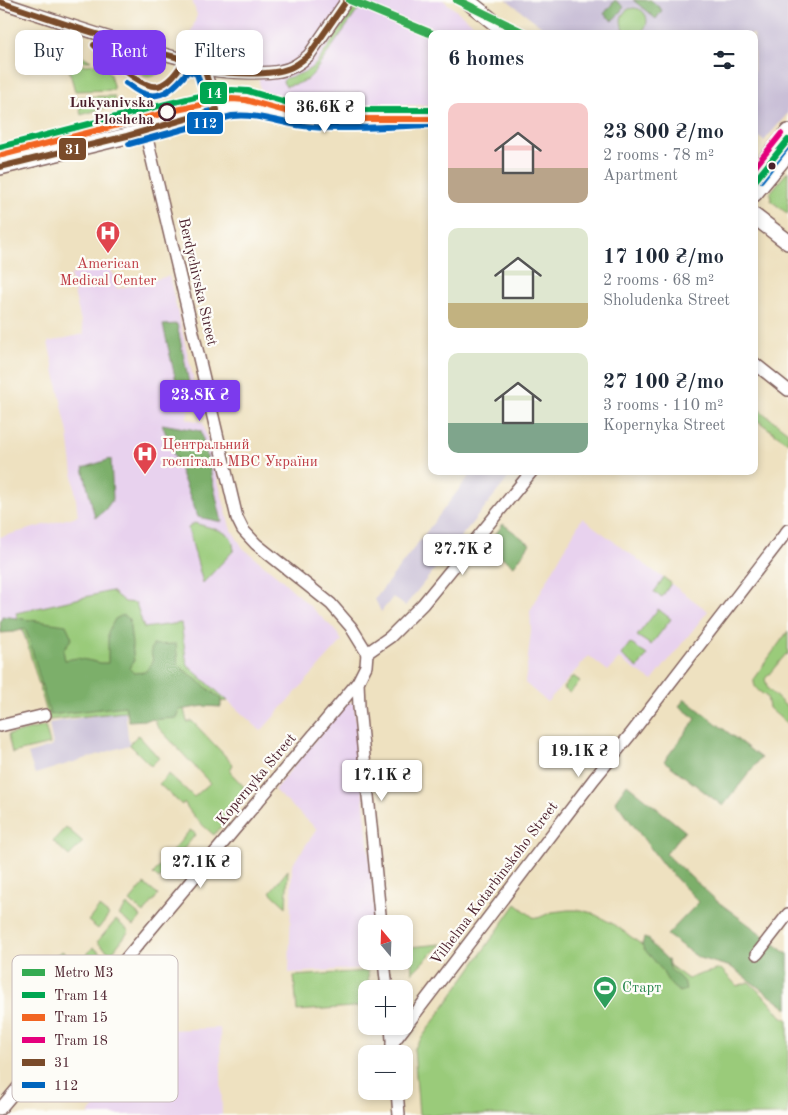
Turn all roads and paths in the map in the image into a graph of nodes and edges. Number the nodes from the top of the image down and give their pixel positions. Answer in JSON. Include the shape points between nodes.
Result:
{"nodes":[{"id":1,"x":347,"y":0,"type":"edge"},
{"id":2,"x":466,"y":0,"type":"edge"},
{"id":3,"x":0,"y":2,"type":"edge"},
{"id":4,"x":504,"y":30,"type":"edge"},
{"id":5,"x":176,"y":58,"type":"edge"},
{"id":6,"x":263,"y":72,"type":"edge"},
{"id":7,"x":206,"y":75,"type":"edge"},
{"id":8,"x":217,"y":110,"type":"junction"},
{"id":9,"x":428,"y":116,"type":"edge"},
{"id":10,"x":145,"y":130,"type":"junction"},
{"id":11,"x":788,"y":132,"type":"edge"},
{"id":12,"x":788,"y":153,"type":"edge"},
{"id":13,"x":0,"y":167,"type":"edge"},
{"id":14,"x":758,"y":169,"type":"edge"},
{"id":15,"x":758,"y":189,"type":"edge"},
{"id":16,"x":758,"y":219,"type":"edge"},
{"id":17,"x":788,"y":242,"type":"edge"},
{"id":18,"x":758,"y":366,"type":"edge"},
{"id":19,"x":788,"y":390,"type":"edge"},
{"id":20,"x":529,"y":475,"type":"edge"},
{"id":21,"x":788,"y":530,"type":"edge"},
{"id":22,"x":368,"y":653,"type":"junction"},
{"id":23,"x":358,"y":682,"type":"junction"},
{"id":24,"x":45,"y":715,"type":"dead end"},
{"id":25,"x":0,"y":726,"type":"edge"},
{"id":26,"x":788,"y":914,"type":"edge"},
{"id":27,"x":379,"y":915,"type":"edge"},
{"id":28,"x":757,"y":954,"type":"dead end"},
{"id":29,"x":129,"y":955,"type":"edge"},
{"id":30,"x":396,"y":1045,"type":"edge"},
{"id":31,"x":12,"y":1095,"type":"edge"},
{"id":32,"x":398,"y":1100,"type":"edge"},
{"id":33,"x":0,"y":1109,"type":"edge"},
{"id":34,"x":399,"y":1115,"type":"edge"}],
"edges":[{"from":1,"to":6,"type":"street","via":[[301,62],[280,71]]},
{"from":2,"to":4,"type":"main road"},
{"from":3,"to":5,"type":"street"},
{"from":7,"to":8,"type":"street"},
{"from":8,"to":9,"type":"main road","via":[[243,106],[331,119]]},
{"from":8,"to":10,"type":"main road"},
{"from":10,"to":13,"type":"main road"},
{"from":10,"to":22,"type":"street","name":"Berdychivska Street","via":[[236,518],[256,544],[331,604]]},
{"from":11,"to":14,"type":"main road"},
{"from":12,"to":15,"type":"main road"},
{"from":16,"to":17,"type":"main road"},
{"from":18,"to":19,"type":"street"},
{"from":20,"to":22,"type":"street","via":[[423,604],[390,637]]},
{"from":21,"to":30,"type":"street","name":"Vilhelma Kotarbinskoho Street","via":[[594,779]]},
{"from":22,"to":23,"type":"street","name":"Kopernyka Street"},
{"from":23,"to":27,"type":"street"},
{"from":23,"to":29,"type":"street","name":"Kopernyka Street"},
{"from":24,"to":25,"type":"street"},
{"from":26,"to":28,"type":"street"},
{"from":31,"to":33,"type":"street","name":"Kopernyka Street"},
{"from":32,"to":34,"type":"street"}]}
